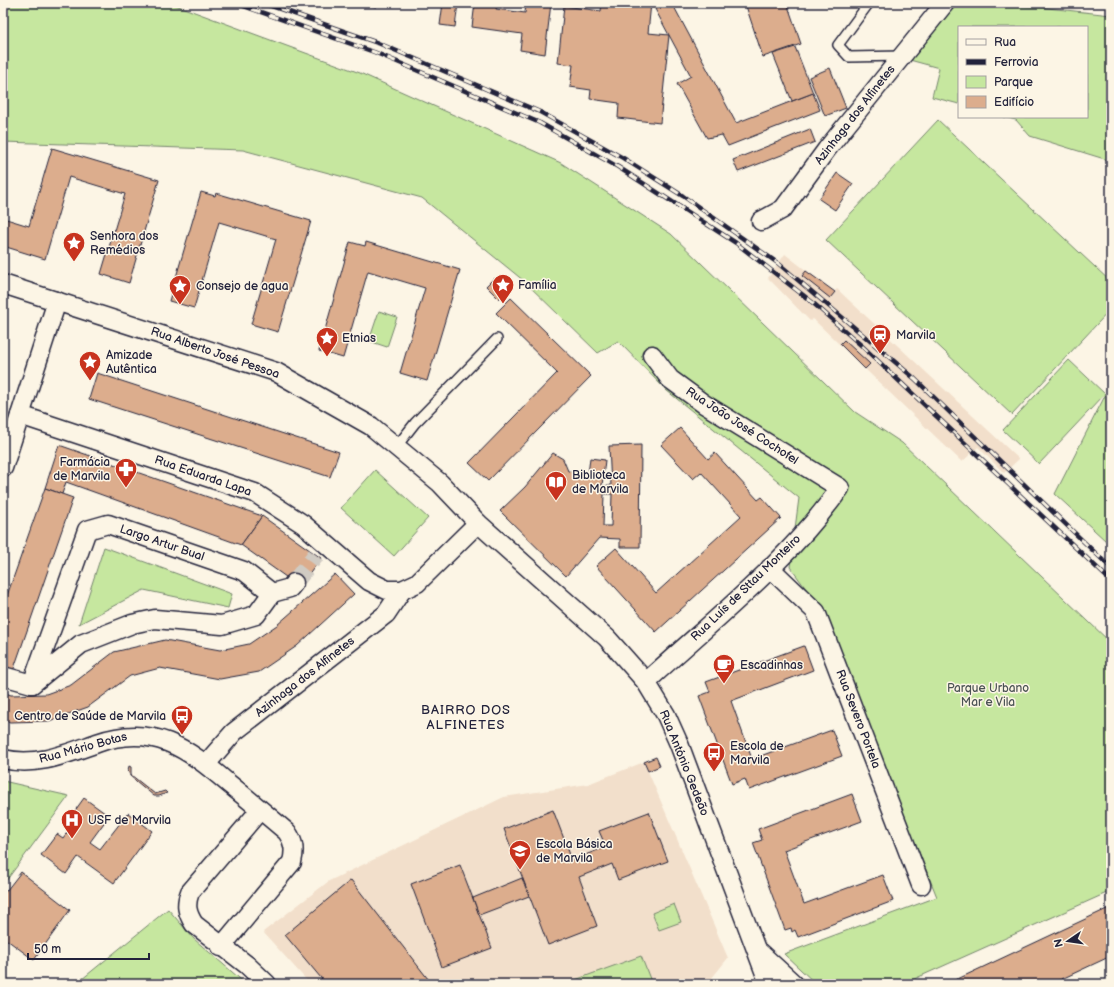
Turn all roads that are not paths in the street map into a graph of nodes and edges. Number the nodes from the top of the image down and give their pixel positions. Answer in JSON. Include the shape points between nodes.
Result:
{"nodes":[{"id":1,"x":869,"y":3,"type":"edge"},
{"id":2,"x":945,"y":3,"type":"edge"},
{"id":3,"x":902,"y":56,"type":"junction"},
{"id":4,"x":761,"y":221,"type":"dead end"},
{"id":5,"x":3,"y":284,"type":"edge"},
{"id":6,"x":57,"y":301,"type":"junction"},
{"id":7,"x":497,"y":339,"type":"dead end"},
{"id":8,"x":652,"y":355,"type":"dead end"},
{"id":9,"x":20,"y":415,"type":"junction"},
{"id":10,"x":397,"y":446,"type":"junction"},
{"id":11,"x":3,"y":468,"type":"edge"},
{"id":12,"x":840,"y":488,"type":"joint"},
{"id":13,"x":478,"y":523,"type":"junction"},
{"id":14,"x":770,"y":568,"type":"junction"},
{"id":15,"x":294,"y":583,"type":"tunnel mouth"},
{"id":16,"x":402,"y":590,"type":"junction"},
{"id":17,"x":272,"y":593,"type":"junction"},
{"id":18,"x":3,"y":676,"type":"edge"},
{"id":19,"x":646,"y":682,"type":"junction"},
{"id":20,"x":32,"y":684,"type":"junction"},
{"id":21,"x":3,"y":759,"type":"edge"},
{"id":22,"x":206,"y":764,"type":"junction"},
{"id":23,"x":260,"y":810,"type":"junction"},
{"id":24,"x":921,"y":885,"type":"dead end"},
{"id":25,"x":222,"y":947,"type":"junction"},
{"id":26,"x":757,"y":950,"type":"junction"},
{"id":27,"x":267,"y":984,"type":"edge"},
{"id":28,"x":755,"y":984,"type":"edge"},
{"id":29,"x":769,"y":984,"type":"edge"},
{"id":30,"x":794,"y":984,"type":"edge"}],
"edges":[{"from":1,"to":3,"type":"lane","via":[[838,45],[849,57]]},
{"from":2,"to":3,"type":"street","name":"Azinhaga dos Alfinetes"},
{"from":3,"to":4,"type":"street","name":"Azinhaga dos Alfinetes","via":[[827,149],[783,209]]},
{"from":5,"to":6,"type":"street","name":"Rua Alberto José Pessoa"},
{"from":6,"to":9,"type":"street"},
{"from":6,"to":10,"type":"street","name":"Rua Alberto José Pessoa","via":[[276,372],[371,426]]},
{"from":7,"to":10,"type":"lane","via":[[415,423]]},
{"from":8,"to":12,"type":"street","name":"Rua João José Cochofel","via":[[670,379],[704,404]]},
{"from":9,"to":11,"type":"street"},
{"from":9,"to":16,"type":"street","name":"Rua Eduarda Lapa","via":[[255,494],[303,524],[321,548],[379,588]]},
{"from":10,"to":13,"type":"street","name":"Rua Alberto José Pessoa","via":[[440,483]]},
{"from":12,"to":14,"type":"street","name":"Rua Luís de Sttau Monteiro","via":[[822,513]]},
{"from":13,"to":16,"type":"street","via":[[417,583]]},
{"from":13,"to":19,"type":"street","name":"Rua António Gedeão","via":[[607,638]]},
{"from":14,"to":19,"type":"street","name":"Rua Luís de Sttau Monteiro"},
{"from":14,"to":24,"type":"street","name":"Rua Severo Portela","via":[[816,612]]},
{"from":15,"to":17,"type":"street","via":[[290,588]]},
{"from":16,"to":22,"type":"street","name":"Azinhaga dos Alfinetes","via":[[386,614],[234,732]]},
{"from":17,"to":20,"type":"street","via":[[256,615],[222,625],[155,619],[132,624],[81,644]]},
{"from":17,"to":20,"type":"street","name":"Largo Artur Bual","via":[[244,571],[108,524],[87,530]]},
{"from":18,"to":20,"type":"street"},
{"from":19,"to":26,"type":"street","name":"Rua António Gedeão","via":[[666,715],[679,744]]},
{"from":21,"to":22,"type":"street","name":"Rua Mário Botas","via":[[18,762],[43,761],[110,739],[140,735],[178,745]]},
{"from":22,"to":23,"type":"street","name":"Rua Mário Botas"},
{"from":23,"to":25,"type":"street","name":"Rua Mário Botas","via":[[287,832],[294,844],[294,854],[288,868]]},
{"from":23,"to":25,"type":"street","via":[[190,892],[187,900],[187,911],[194,924]]},
{"from":25,"to":27,"type":"street"},
{"from":26,"to":28,"type":"street","name":"Rua António Gedeão"},
{"from":26,"to":29,"type":"street","name":"Rua António Gedeão"},
{"from":26,"to":30,"type":"street","name":"Rua António Gedeão"}]}
